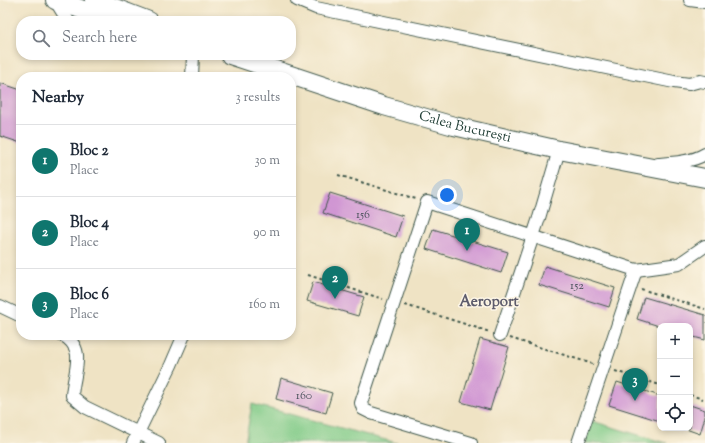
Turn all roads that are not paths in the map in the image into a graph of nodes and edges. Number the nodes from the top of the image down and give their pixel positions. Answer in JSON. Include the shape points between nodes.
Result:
{"nodes":[{"id":1,"x":55,"y":0,"type":"edge"},
{"id":2,"x":94,"y":0,"type":"edge"},
{"id":3,"x":105,"y":0,"type":"edge"},
{"id":4,"x":297,"y":0,"type":"edge"},
{"id":5,"x":690,"y":0,"type":"edge"},
{"id":6,"x":705,"y":2,"type":"edge"},
{"id":7,"x":65,"y":16,"type":"edge"},
{"id":8,"x":105,"y":16,"type":"edge"},
{"id":9,"x":109,"y":16,"type":"edge"},
{"id":10,"x":110,"y":16,"type":"edge"},
{"id":11,"x":193,"y":60,"type":"edge"},
{"id":12,"x":241,"y":60,"type":"edge"},
{"id":13,"x":192,"y":72,"type":"edge"},
{"id":14,"x":268,"y":72,"type":"edge"},
{"id":15,"x":296,"y":80,"type":"edge"},
{"id":16,"x":705,"y":82,"type":"edge"},
{"id":17,"x":559,"y":150,"type":"junction"},
{"id":18,"x":705,"y":154,"type":"edge"},
{"id":19,"x":637,"y":166,"type":"junction"},
{"id":20,"x":705,"y":178,"type":"edge"},
{"id":21,"x":532,"y":236,"type":"junction"},
{"id":22,"x":705,"y":246,"type":"edge"},
{"id":23,"x":636,"y":270,"type":"junction"},
{"id":24,"x":0,"y":306,"type":"edge"},
{"id":25,"x":16,"y":314,"type":"edge"},
{"id":26,"x":500,"y":334,"type":"road end"},
{"id":27,"x":69,"y":340,"type":"edge"},
{"id":28,"x":182,"y":340,"type":"edge"},
{"id":29,"x":136,"y":438,"type":"edge"},
{"id":30,"x":159,"y":443,"type":"edge"},
{"id":31,"x":471,"y":443,"type":"edge"},
{"id":32,"x":578,"y":443,"type":"edge"}],
"edges":[{"from":1,"to":7,"type":"street"},
{"from":1,"to":8,"type":"highway"},
{"from":2,"to":9,"type":"highway"},
{"from":3,"to":10,"type":"highway"},
{"from":4,"to":16,"type":"street","via":[[324,10],[674,82]]},
{"from":5,"to":6,"type":"street"},
{"from":11,"to":13,"type":"street"},
{"from":12,"to":14,"type":"highway","name":"Calea București"},
{"from":15,"to":17,"type":"highway","name":"Calea București","via":[[420,117]]},
{"from":17,"to":19,"type":"highway","name":"Calea București"},
{"from":17,"to":21,"type":"street"},
{"from":18,"to":19,"type":"street","via":[[674,163]]},
{"from":19,"to":20,"type":"highway","name":"Calea București"},
{"from":21,"to":23,"type":"street"},
{"from":21,"to":26,"type":"street"},
{"from":21,"to":31,"type":"street","via":[[427,202],[361,402],[363,409]]},
{"from":22,"to":23,"type":"street","via":[[679,264]]},
{"from":23,"to":32,"type":"street"},
{"from":24,"to":25,"type":"street"},
{"from":27,"to":29,"type":"street","via":[[75,345],[78,356],[72,396],[85,407]]},
{"from":28,"to":29,"type":"street"},
{"from":29,"to":30,"type":"street"}]}
